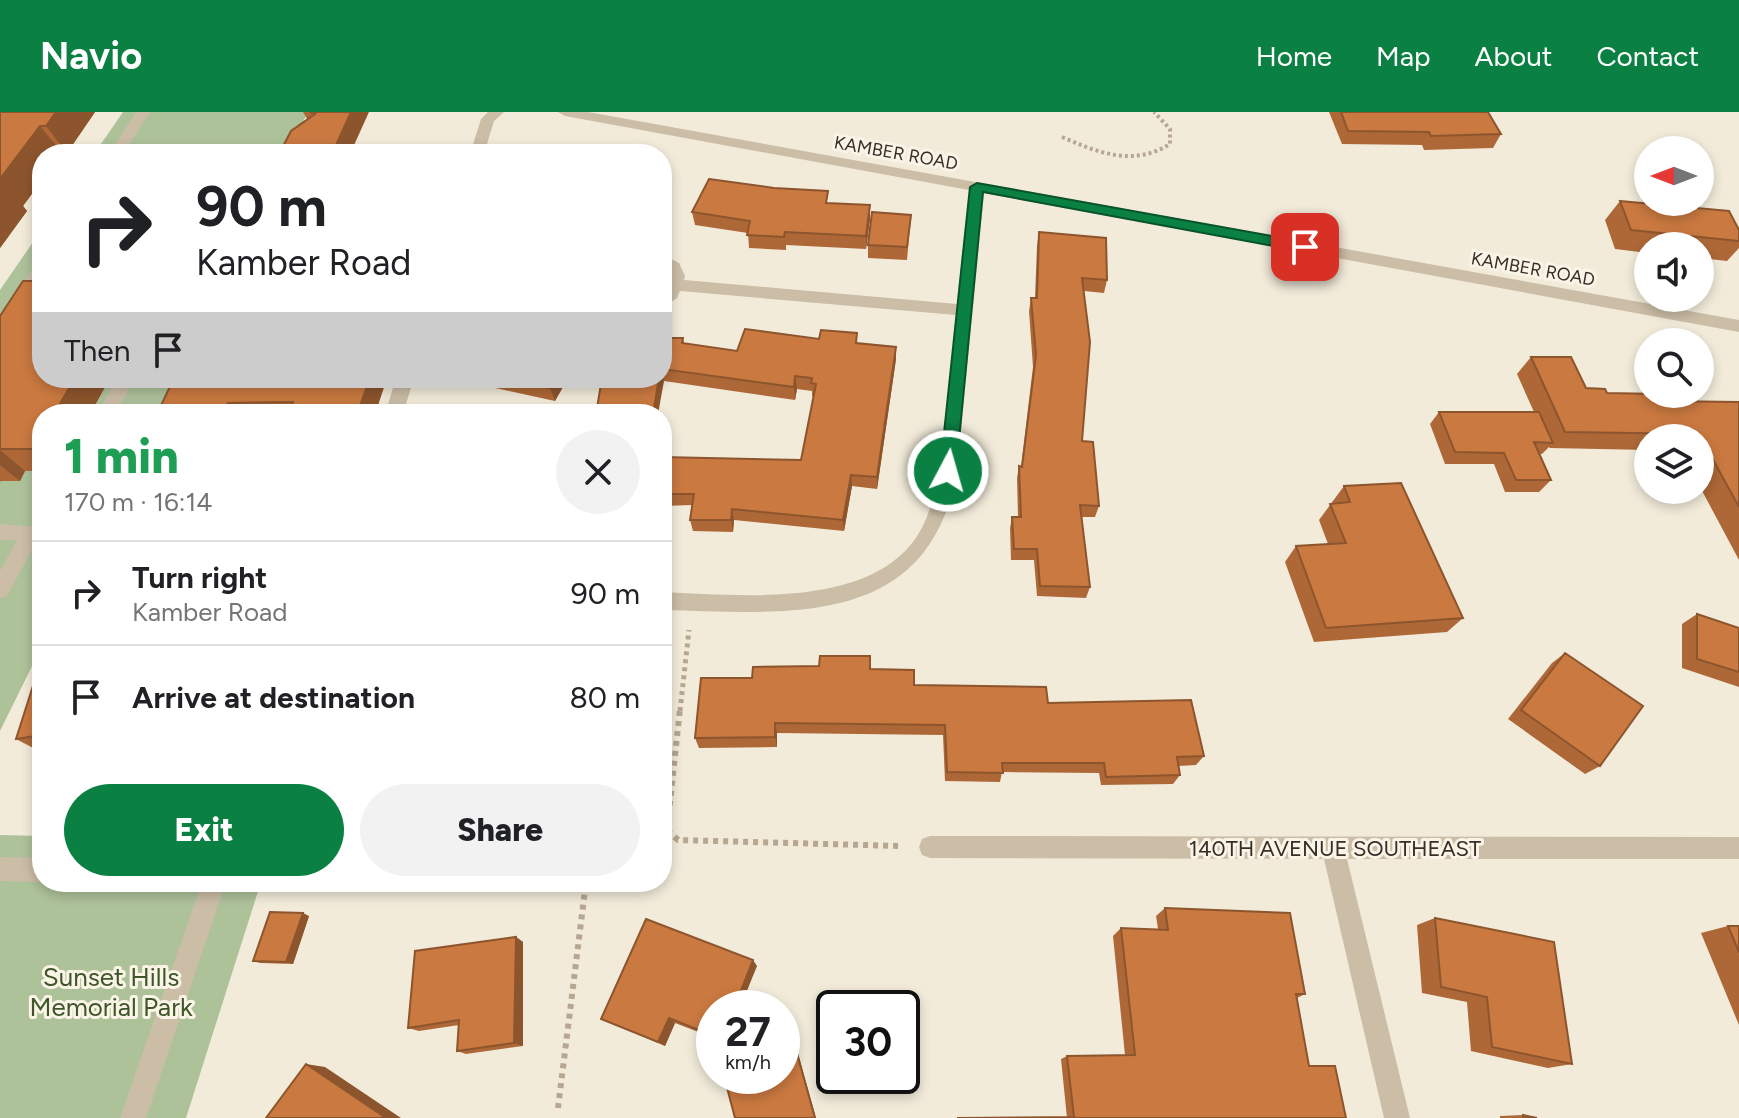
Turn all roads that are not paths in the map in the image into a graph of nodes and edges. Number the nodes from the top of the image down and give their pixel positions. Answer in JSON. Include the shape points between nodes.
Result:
{"nodes":[{"id":1,"x":143,"y":112,"type":"edge"},
{"id":2,"x":497,"y":112,"type":"edge"},
{"id":3,"x":565,"y":112,"type":"edge"},
{"id":4,"x":122,"y":144,"type":"edge"},
{"id":5,"x":480,"y":144,"type":"edge"},
{"id":6,"x":977,"y":187,"type":"junction"},
{"id":7,"x":672,"y":266,"type":"edge"},
{"id":8,"x":677,"y":285,"type":"junction"},
{"id":9,"x":32,"y":287,"type":"edge"},
{"id":10,"x":672,"y":291,"type":"edge"},
{"id":11,"x":964,"y":310,"type":"junction"},
{"id":12,"x":1739,"y":326,"type":"edge"},
{"id":13,"x":0,"y":332,"type":"edge"},
{"id":14,"x":32,"y":528,"type":"edge"},
{"id":15,"x":0,"y":532,"type":"edge"},
{"id":16,"x":32,"y":535,"type":"edge"},
{"id":17,"x":0,"y":590,"type":"edge"},
{"id":18,"x":672,"y":601,"type":"edge"},
{"id":19,"x":930,"y":847,"type":"road end"},
{"id":20,"x":1739,"y":848,"type":"edge"},
{"id":21,"x":1333,"y":849,"type":"junction"},
{"id":22,"x":0,"y":869,"type":"edge"},
{"id":23,"x":32,"y":870,"type":"edge"},
{"id":24,"x":211,"y":892,"type":"edge"},
{"id":25,"x":133,"y":1118,"type":"edge"},
{"id":26,"x":1397,"y":1118,"type":"edge"}],
"edges":[{"from":1,"to":4,"type":"street"},
{"from":2,"to":5,"type":"street","via":[[488,119]]},
{"from":3,"to":6,"type":"street","name":"KAMBER ROAD"},
{"from":6,"to":11,"type":"street"},
{"from":6,"to":12,"type":"street","name":"KAMBER ROAD"},
{"from":7,"to":8,"type":"street"},
{"from":8,"to":10,"type":"street"},
{"from":8,"to":11,"type":"street"},
{"from":9,"to":13,"type":"street"},
{"from":11,"to":18,"type":"street","via":[[942,504],[927,537],[904,563],[868,586],[837,596],[795,602]]},
{"from":14,"to":15,"type":"street"},
{"from":16,"to":17,"type":"street"},
{"from":19,"to":21,"type":"street","name":"140TH AVENUE SOUTHEAST"},
{"from":20,"to":21,"type":"street","name":"140TH AVENUE SOUTHEAST"},
{"from":21,"to":26,"type":"street"},
{"from":22,"to":23,"type":"street"},
{"from":24,"to":25,"type":"street"}]}
